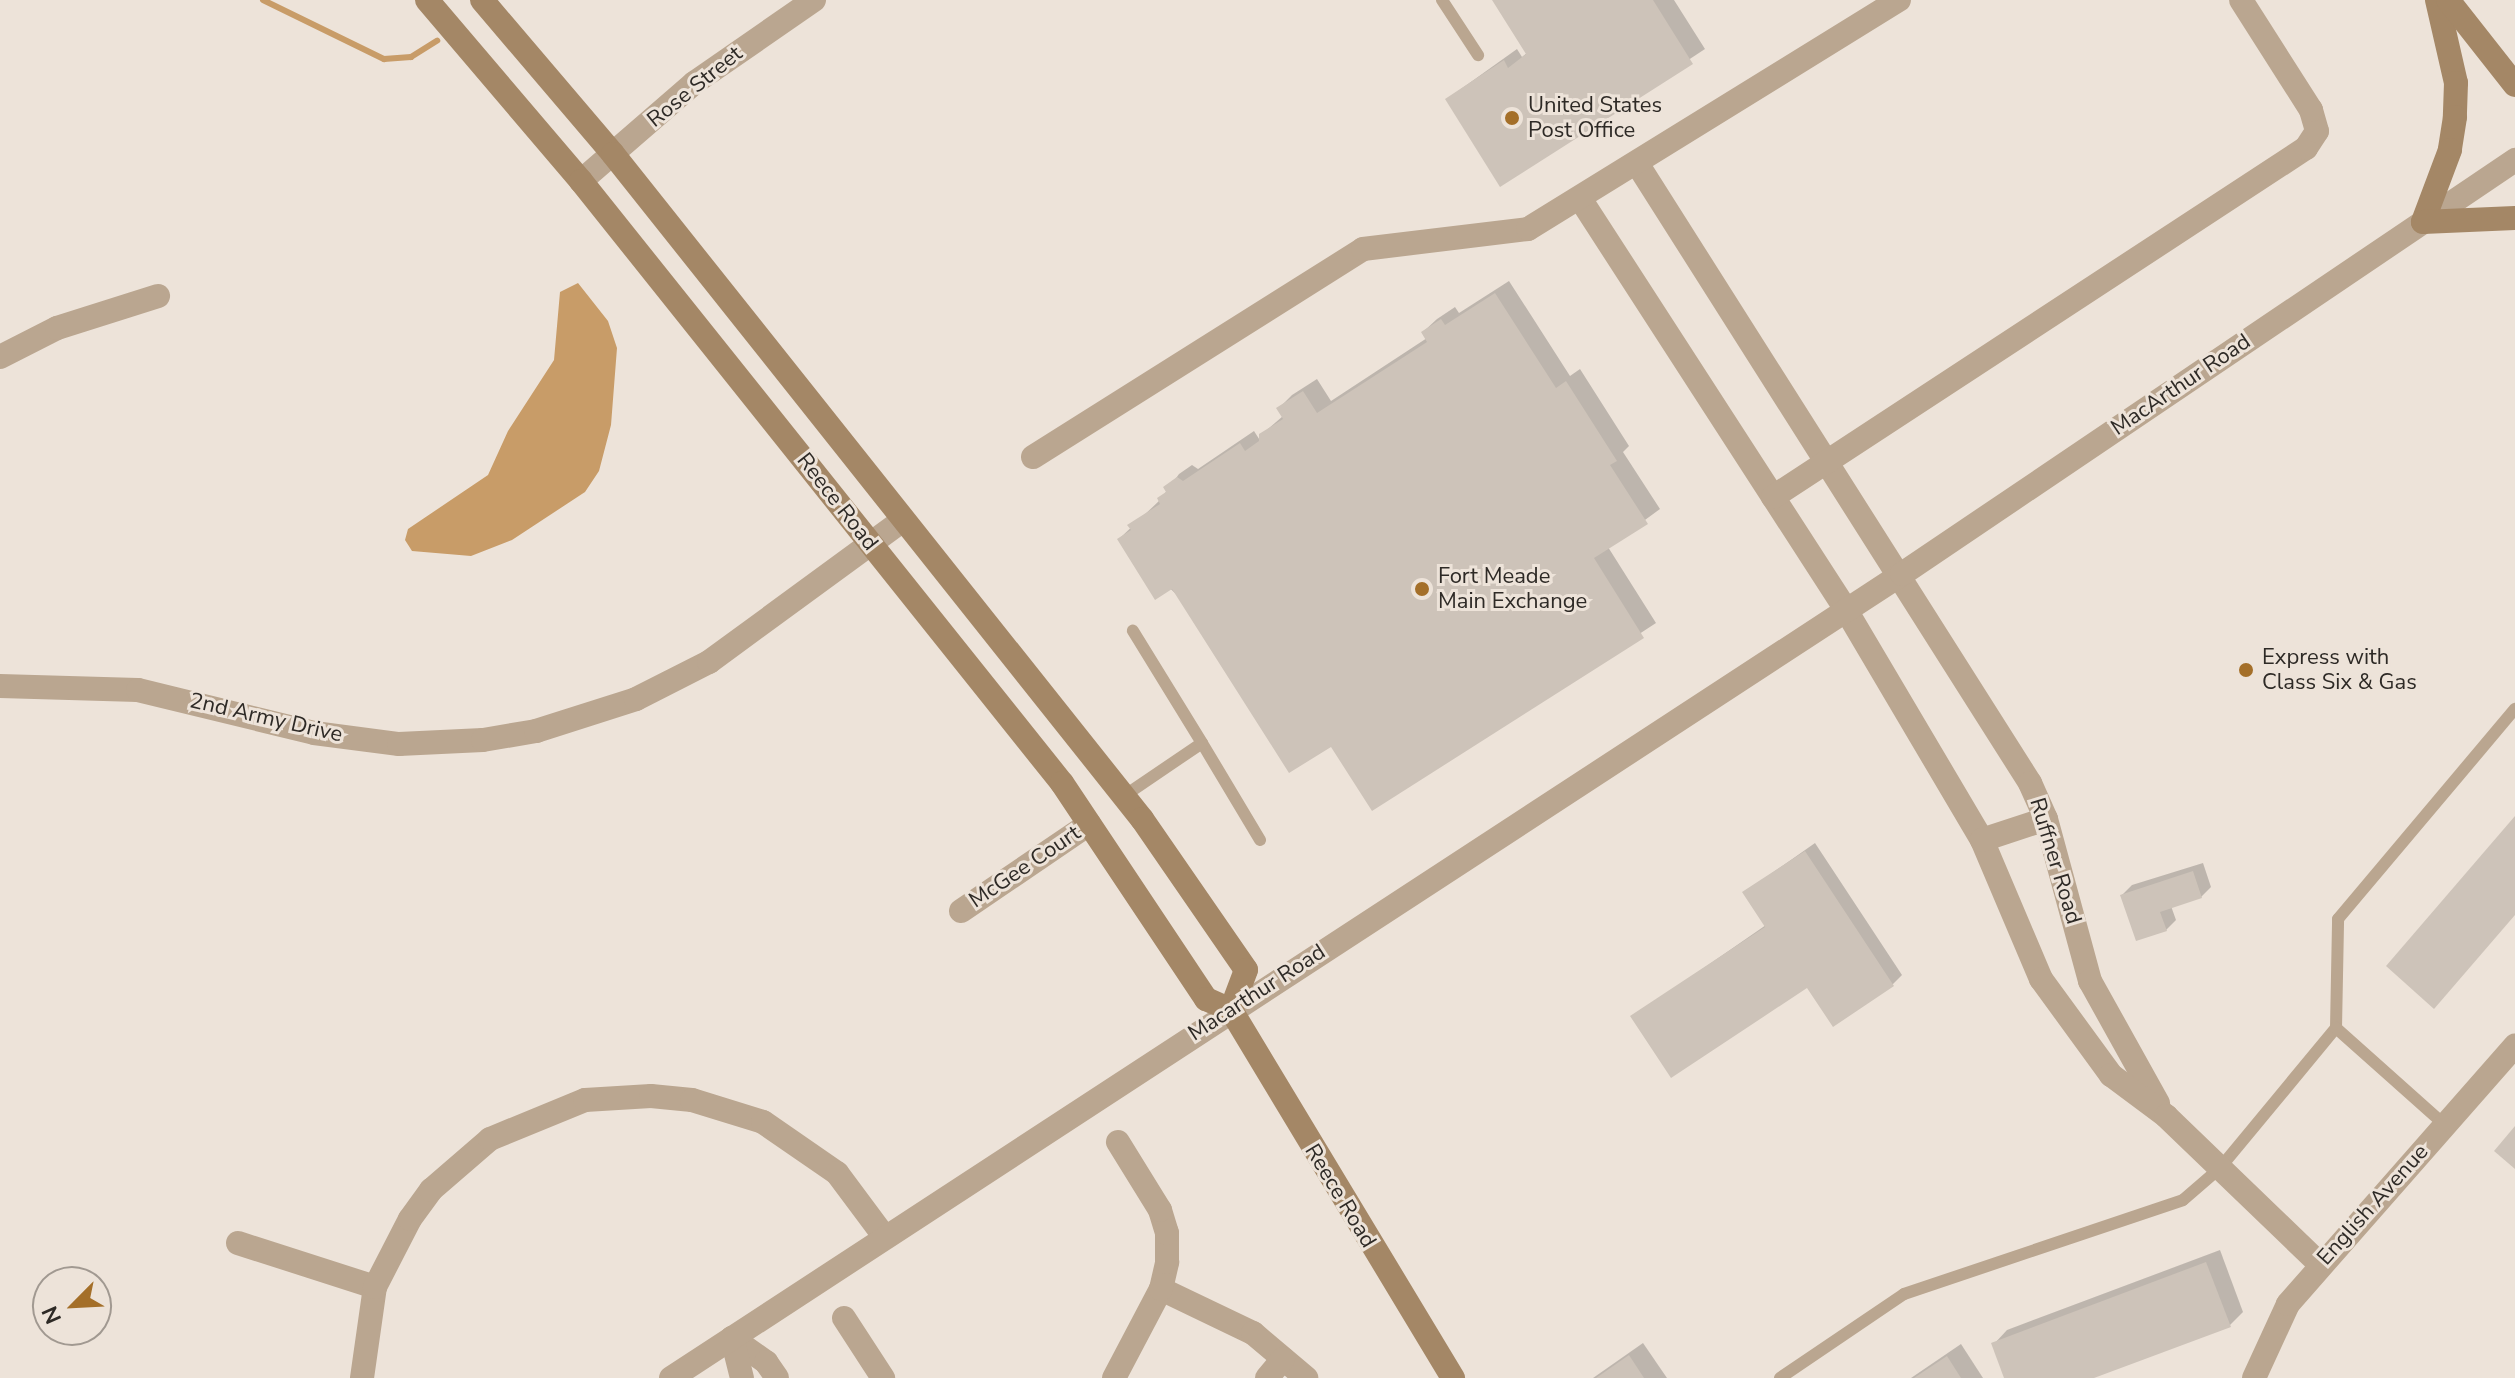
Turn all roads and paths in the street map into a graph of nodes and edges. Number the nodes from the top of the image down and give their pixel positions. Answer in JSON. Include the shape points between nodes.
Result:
{"nodes":[{"id":1,"x":427,"y":0,"type":"edge"},
{"id":2,"x":482,"y":0,"type":"edge"},
{"id":3,"x":814,"y":0,"type":"edge"},
{"id":4,"x":1442,"y":0,"type":"edge"},
{"id":5,"x":1899,"y":0,"type":"edge"},
{"id":6,"x":2241,"y":0,"type":"edge"},
{"id":7,"x":2437,"y":0,"type":"edge"},
{"id":8,"x":2448,"y":0,"type":"edge"},
{"id":9,"x":1478,"y":55,"type":"dead end"},
{"id":10,"x":2515,"y":85,"type":"edge"},
{"id":11,"x":613,"y":154,"type":"junction"},
{"id":12,"x":2515,"y":160,"type":"edge"},
{"id":13,"x":1638,"y":165,"type":"junction"},
{"id":14,"x":581,"y":181,"type":"junction"},
{"id":15,"x":1581,"y":200,"type":"junction"},
{"id":16,"x":2515,"y":218,"type":"edge"},
{"id":17,"x":2423,"y":222,"type":"junction"},
{"id":18,"x":158,"y":296,"type":"dead end"},
{"id":19,"x":0,"y":357,"type":"edge"},
{"id":20,"x":1033,"y":457,"type":"dead end"},
{"id":21,"x":1828,"y":460,"type":"junction"},
{"id":22,"x":1773,"y":497,"type":"junction"},
{"id":23,"x":903,"y":520,"type":"junction"},
{"id":24,"x":870,"y":545,"type":"junction"},
{"id":25,"x":1902,"y":574,"type":"junction"},
{"id":26,"x":1846,"y":610,"type":"junction"},
{"id":27,"x":1133,"y":631,"type":"dead end"},
{"id":28,"x":0,"y":686,"type":"edge"},
{"id":29,"x":2515,"y":709,"type":"edge"},
{"id":30,"x":1202,"y":743,"type":"junction"},
{"id":31,"x":1124,"y":796,"type":"junction"},
{"id":32,"x":2046,"y":819,"type":"junction"},
{"id":33,"x":1089,"y":824,"type":"junction"},
{"id":34,"x":1260,"y":840,"type":"dead end"},
{"id":35,"x":1982,"y":840,"type":"junction"},
{"id":36,"x":961,"y":911,"type":"dead end"},
{"id":37,"x":2090,"y":981,"type":"junction"},
{"id":38,"x":2053,"y":995,"type":"junction"},
{"id":39,"x":1231,"y":1010,"type":"junction"},
{"id":40,"x":2336,"y":1028,"type":"junction"},
{"id":41,"x":2515,"y":1046,"type":"edge"},
{"id":42,"x":2166,"y":1116,"type":"junction"},
{"id":43,"x":2445,"y":1125,"type":"junction"},
{"id":44,"x":1118,"y":1142,"type":"dead end"},
{"id":45,"x":2220,"y":1168,"type":"junction"},
{"id":46,"x":884,"y":1236,"type":"junction"},
{"id":47,"x":238,"y":1243,"type":"dead end"},
{"id":48,"x":2320,"y":1264,"type":"junction"},
{"id":49,"x":375,"y":1287,"type":"junction"},
{"id":50,"x":1161,"y":1289,"type":"junction"},
{"id":51,"x":844,"y":1318,"type":"dead end"},
{"id":52,"x":732,"y":1338,"type":"junction"},
{"id":53,"x":1283,"y":1359,"type":"junction"},
{"id":54,"x":362,"y":1378,"type":"edge"},
{"id":55,"x":671,"y":1378,"type":"edge"},
{"id":56,"x":742,"y":1378,"type":"edge"},
{"id":57,"x":777,"y":1378,"type":"edge"},
{"id":58,"x":883,"y":1378,"type":"edge"},
{"id":59,"x":1114,"y":1378,"type":"edge"},
{"id":60,"x":1267,"y":1378,"type":"edge"},
{"id":61,"x":1306,"y":1378,"type":"edge"},
{"id":62,"x":1453,"y":1378,"type":"edge"},
{"id":63,"x":1780,"y":1378,"type":"edge"},
{"id":64,"x":2254,"y":1378,"type":"edge"}],
"edges":[{"from":1,"to":14,"type":"street","name":"Reece Road"},
{"from":2,"to":11,"type":"street","name":"Reece Road"},
{"from":3,"to":11,"type":"street","name":"Rose Street","via":[[694,83]]},
{"from":4,"to":9,"type":"lane"},
{"from":5,"to":13,"type":"street"},
{"from":6,"to":21,"type":"street","via":[[2311,110],[2317,131],[2306,148]]},
{"from":7,"to":17,"type":"street","via":[[2456,83],[2455,117],[2450,150]]},
{"from":8,"to":10,"type":"street"},
{"from":11,"to":14,"type":"street","name":"Rose Street"},
{"from":11,"to":23,"type":"street","name":"Reece Road"},
{"from":12,"to":17,"type":"street","name":"MacArthur Road"},
{"from":13,"to":15,"type":"street"},
{"from":13,"to":21,"type":"street","name":"Ruffner Road"},
{"from":14,"to":24,"type":"street","name":"Reece Road"},
{"from":15,"to":20,"type":"street","via":[[1528,229],[1363,249]]},
{"from":15,"to":22,"type":"street","name":"Ruffner Road"},
{"from":16,"to":17,"type":"street"},
{"from":17,"to":25,"type":"street","name":"MacArthur Road"},
{"from":18,"to":19,"type":"street","via":[[57,328]]},
{"from":21,"to":22,"type":"street"},
{"from":21,"to":25,"type":"street","name":"Ruffner Road"},
{"from":22,"to":26,"type":"street","name":"Ruffner Road"},
{"from":23,"to":24,"type":"street","name":"2nd Army Drive"},
{"from":23,"to":31,"type":"street","name":"Reece Road"},
{"from":24,"to":28,"type":"street","name":"2nd Army Drive","via":[[673,682],[596,715],[483,740],[399,744],[314,733],[138,690]]},
{"from":24,"to":33,"type":"street","name":"Reece Road"},
{"from":25,"to":26,"type":"street","name":"MacArthur Road"},
{"from":25,"to":32,"type":"street","name":"Ruffner Road","via":[[2030,783]]},
{"from":26,"to":35,"type":"street","name":"Ruffner Road"},
{"from":26,"to":39,"type":"street","name":"Macarthur Road"},
{"from":27,"to":30,"type":"lane"},
{"from":29,"to":40,"type":"lane","via":[[2338,919]]},
{"from":30,"to":31,"type":"lane"},
{"from":30,"to":34,"type":"lane"},
{"from":31,"to":39,"type":"street","name":"Reece Road","via":[[1246,970]]},
{"from":32,"to":35,"type":"street"},
{"from":32,"to":37,"type":"street","name":"Ruffner Road"},
{"from":33,"to":36,"type":"street","name":"McGee Court"},
{"from":33,"to":39,"type":"street","name":"Reece Road","via":[[1206,999]]},
{"from":35,"to":38,"type":"street","name":"Ruffner Road"},
{"from":37,"to":38,"type":"street"},
{"from":37,"to":42,"type":"street","name":"Ruffner Road","via":[[2122,1047]]},
{"from":38,"to":42,"type":"street","name":"Ruffner Road","via":[[2111,1075]]},
{"from":39,"to":46,"type":"street","name":"Macarthur Road"},
{"from":39,"to":62,"type":"street","name":"Reece Road"},
{"from":40,"to":43,"type":"lane"},
{"from":40,"to":45,"type":"lane"},
{"from":41,"to":43,"type":"street","name":"English Avenue"},
{"from":42,"to":45,"type":"street","name":"Ruffner Road"},
{"from":43,"to":48,"type":"street","name":"English Avenue"},
{"from":44,"to":50,"type":"street","via":[[1160,1210],[1167,1233]]},
{"from":45,"to":48,"type":"street","name":"Ruffner Road"},
{"from":45,"to":63,"type":"lane","via":[[2183,1200],[1904,1294]]},
{"from":46,"to":49,"type":"street","via":[[837,1173],[763,1122],[692,1100],[617,1096],[585,1100],[521,1123],[460,1162],[410,1219]]},
{"from":46,"to":52,"type":"street","name":"Macarthur Road"},
{"from":47,"to":49,"type":"street"},
{"from":48,"to":64,"type":"street","name":"English Avenue","via":[[2288,1304]]},
{"from":49,"to":54,"type":"street"},
{"from":50,"to":53,"type":"street","via":[[1228,1319]]},
{"from":50,"to":59,"type":"street"},
{"from":51,"to":58,"type":"street"},
{"from":52,"to":55,"type":"street","name":"Macarthur Road"},
{"from":52,"to":56,"type":"street"},
{"from":52,"to":57,"type":"street","via":[[766,1362]]},
{"from":53,"to":60,"type":"street"},
{"from":53,"to":61,"type":"street"}]}
